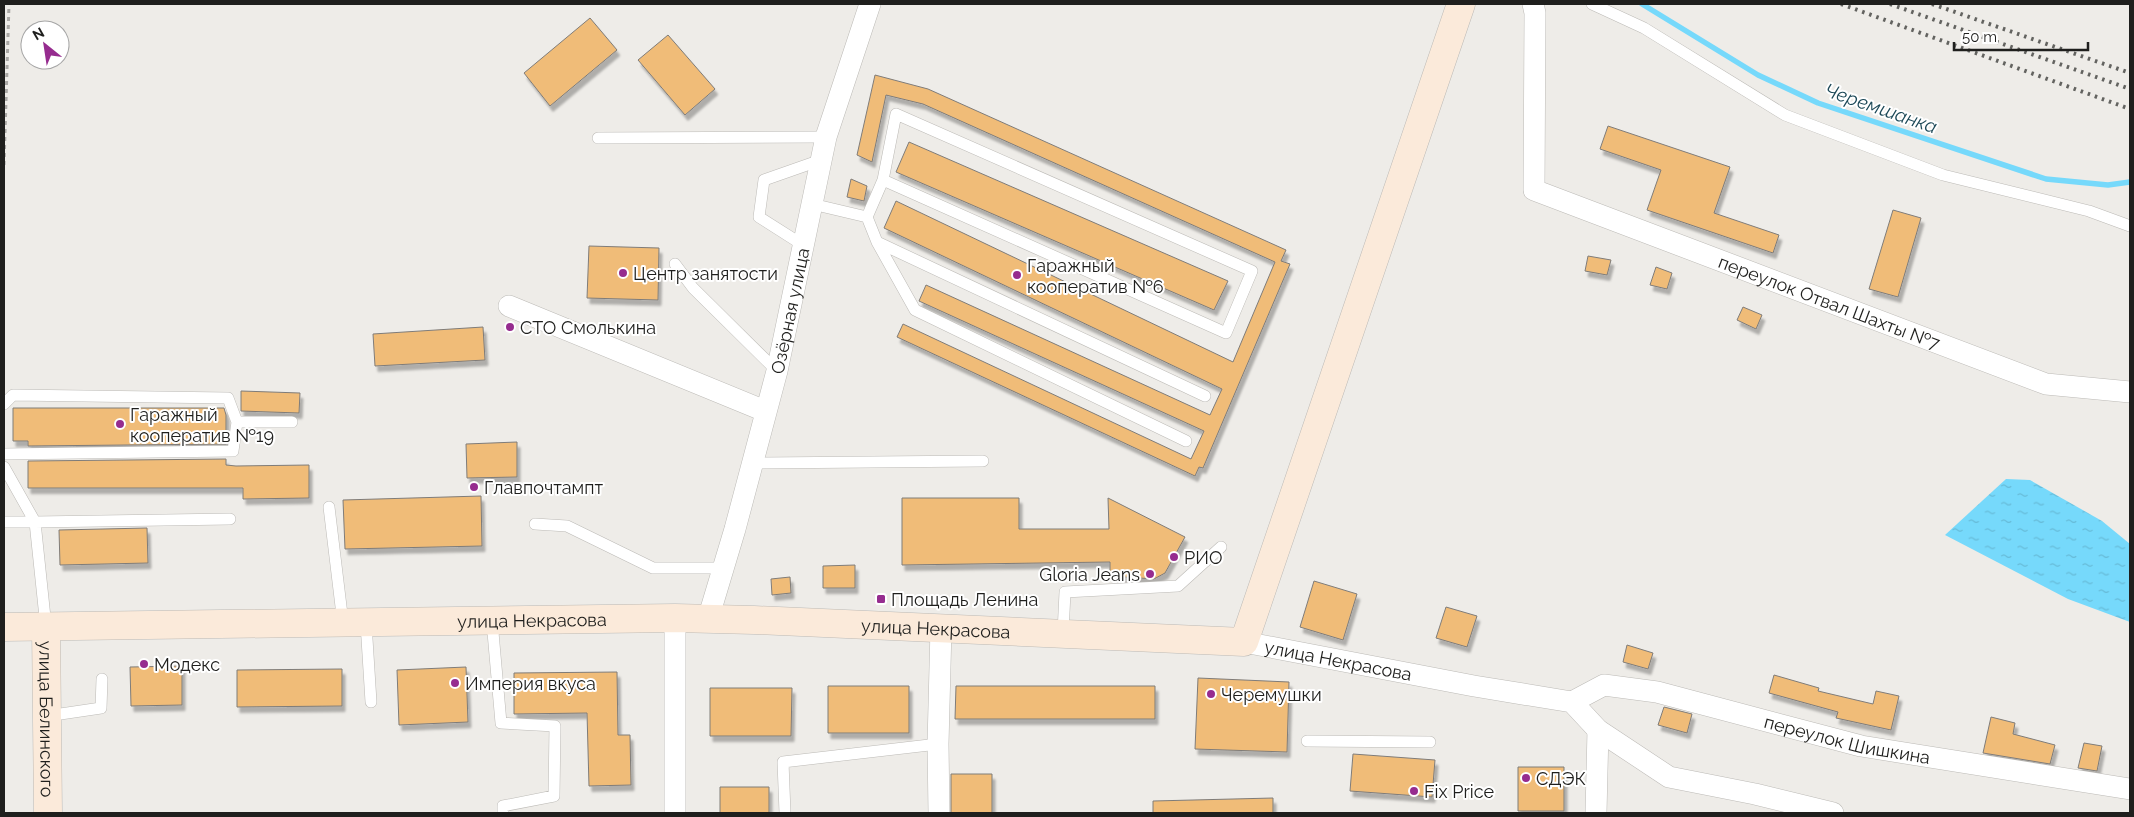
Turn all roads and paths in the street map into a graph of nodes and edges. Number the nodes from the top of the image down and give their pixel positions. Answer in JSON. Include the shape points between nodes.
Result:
{"nodes":[{"id":1,"x":10,"y":4,"type":"edge"},
{"id":2,"x":870,"y":4,"type":"edge"},
{"id":3,"x":1533,"y":4,"type":"edge"},
{"id":4,"x":1592,"y":4,"type":"edge"},
{"id":5,"x":1458,"y":13,"type":"edge"},
{"id":6,"x":826,"y":137,"type":"junction"},
{"id":7,"x":598,"y":138,"type":"dead end"},
{"id":8,"x":821,"y":160,"type":"junction"},
{"id":9,"x":4,"y":166,"type":"edge"},
{"id":10,"x":883,"y":180,"type":"junction"},
{"id":11,"x":812,"y":204,"type":"junction"},
{"id":12,"x":867,"y":217,"type":"junction"},
{"id":13,"x":2130,"y":226,"type":"edge"},
{"id":14,"x":877,"y":242,"type":"junction"},
{"id":15,"x":804,"y":245,"type":"junction"},
{"id":16,"x":675,"y":264,"type":"dead end"},
{"id":17,"x":509,"y":306,"type":"dead end"},
{"id":18,"x":777,"y":372,"type":"junction"},
{"id":19,"x":2130,"y":392,"type":"edge"},
{"id":20,"x":1205,"y":396,"type":"dead end"},
{"id":21,"x":4,"y":404,"type":"edge"},
{"id":22,"x":765,"y":411,"type":"junction"},
{"id":23,"x":238,"y":422,"type":"junction"},
{"id":24,"x":292,"y":422,"type":"dead end"},
{"id":25,"x":1186,"y":441,"type":"dead end"},
{"id":26,"x":4,"y":454,"type":"edge"},
{"id":27,"x":983,"y":461,"type":"dead end"},
{"id":28,"x":752,"y":463,"type":"junction"},
{"id":29,"x":4,"y":467,"type":"edge"},
{"id":30,"x":329,"y":506,"type":"dead end"},
{"id":31,"x":230,"y":519,"type":"dead end"},
{"id":32,"x":4,"y":522,"type":"edge"},
{"id":33,"x":35,"y":522,"type":"junction"},
{"id":34,"x":535,"y":524,"type":"dead end"},
{"id":35,"x":1221,"y":547,"type":"dead end"},
{"id":36,"x":723,"y":568,"type":"junction"},
{"id":37,"x":675,"y":618,"type":"junction"},
{"id":38,"x":708,"y":619,"type":"junction"},
{"id":39,"x":492,"y":621,"type":"junction"},
{"id":40,"x":354,"y":623,"type":"junction"},
{"id":41,"x":4,"y":627,"type":"edge"},
{"id":42,"x":46,"y":627,"type":"junction"},
{"id":43,"x":941,"y":628,"type":"junction"},
{"id":44,"x":1063,"y":633,"type":"junction"},
{"id":45,"x":1244,"y":642,"type":"junction"},
{"id":46,"x":102,"y":679,"type":"dead end"},
{"id":47,"x":371,"y":702,"type":"dead end"},
{"id":48,"x":1572,"y":702,"type":"junction"},
{"id":49,"x":47,"y":716,"type":"junction"},
{"id":50,"x":1598,"y":730,"type":"junction"},
{"id":51,"x":1307,"y":741,"type":"dead end"},
{"id":52,"x":1430,"y":742,"type":"dead end"},
{"id":53,"x":938,"y":744,"type":"junction"},
{"id":54,"x":2130,"y":789,"type":"edge"},
{"id":55,"x":1754,"y":804,"type":"edge"},
{"id":56,"x":48,"y":813,"type":"edge"},
{"id":57,"x":503,"y":813,"type":"edge"},
{"id":58,"x":675,"y":813,"type":"edge"},
{"id":59,"x":785,"y":813,"type":"edge"},
{"id":60,"x":939,"y":813,"type":"edge"},
{"id":61,"x":1596,"y":813,"type":"edge"},
{"id":62,"x":1833,"y":813,"type":"edge"}],
"edges":[{"from":1,"to":9,"type":"path"},
{"from":2,"to":6,"type":"street","name":"Озёрная улица"},
{"from":3,"to":19,"type":"street","name":"переулок Отвал Шахты №7","via":[[1534,190],[2046,384]]},
{"from":4,"to":13,"type":"lane","via":[[1644,28],[1785,115],[1943,176],[2089,211]]},
{"from":5,"to":45,"type":"main road"},
{"from":6,"to":7,"type":"lane"},
{"from":6,"to":8,"type":"street","name":"Озёрная улица"},
{"from":8,"to":11,"type":"street","name":"Озёрная улица"},
{"from":8,"to":15,"type":"lane","via":[[764,180],[759,217]]},
{"from":10,"to":10,"type":"lane","via":[[896,114],[1252,271],[1226,333]]},
{"from":10,"to":12,"type":"lane"},
{"from":11,"to":12,"type":"lane"},
{"from":11,"to":15,"type":"street","name":"Озёрная улица"},
{"from":12,"to":14,"type":"lane"},
{"from":14,"to":20,"type":"lane"},
{"from":14,"to":25,"type":"lane","via":[[915,310]]},
{"from":15,"to":18,"type":"street","name":"Озёрная улица"},
{"from":16,"to":18,"type":"lane","via":[[693,288]]},
{"from":17,"to":22,"type":"street"},
{"from":18,"to":22,"type":"street","name":"Озёрная улица"},
{"from":21,"to":23,"type":"lane","via":[[13,395],[228,398]]},
{"from":22,"to":28,"type":"street","name":"Озёрная улица"},
{"from":23,"to":24,"type":"lane"},
{"from":23,"to":26,"type":"lane","via":[[233,451]]},
{"from":27,"to":28,"type":"lane"},
{"from":28,"to":36,"type":"street","name":"Озёрная улица"},
{"from":29,"to":33,"type":"lane"},
{"from":30,"to":40,"type":"lane"},
{"from":31,"to":33,"type":"lane"},
{"from":32,"to":33,"type":"lane"},
{"from":33,"to":42,"type":"lane"},
{"from":34,"to":36,"type":"lane","via":[[567,526],[652,568]]},
{"from":35,"to":44,"type":"lane","via":[[1178,586],[1065,592]]},
{"from":36,"to":38,"type":"street","name":"Озёрная улица"},
{"from":37,"to":38,"type":"main road","name":"улица Некрасова"},
{"from":37,"to":39,"type":"main road","name":"улица Некрасова"},
{"from":37,"to":58,"type":"street"},
{"from":38,"to":43,"type":"main road","name":"улица Некрасова"},
{"from":39,"to":40,"type":"main road","name":"улица Некрасова"},
{"from":39,"to":57,"type":"lane","via":[[501,724],[555,726],[554,796],[503,806]]},
{"from":40,"to":42,"type":"main road","name":"улица Некрасова"},
{"from":40,"to":47,"type":"lane"},
{"from":41,"to":42,"type":"main road","name":"улица Некрасова"},
{"from":42,"to":49,"type":"main road","name":"улица Белинского"},
{"from":43,"to":44,"type":"main road","name":"улица Некрасова"},
{"from":43,"to":53,"type":"street"},
{"from":44,"to":45,"type":"main road","name":"улица Некрасова"},
{"from":45,"to":48,"type":"street","name":"улица Некрасова"},
{"from":46,"to":49,"type":"lane","via":[[101,708]]},
{"from":48,"to":50,"type":"street"},
{"from":48,"to":54,"type":"street","name":"переулок Шишкина","via":[[1604,685],[1657,692],[1860,746]]},
{"from":49,"to":56,"type":"main road","name":"улица Белинского"},
{"from":50,"to":55,"type":"street","via":[[1669,777]]},
{"from":50,"to":61,"type":"street"},
{"from":51,"to":52,"type":"lane"},
{"from":53,"to":59,"type":"lane","via":[[783,762]]},
{"from":53,"to":60,"type":"street"},
{"from":55,"to":62,"type":"street"}]}
